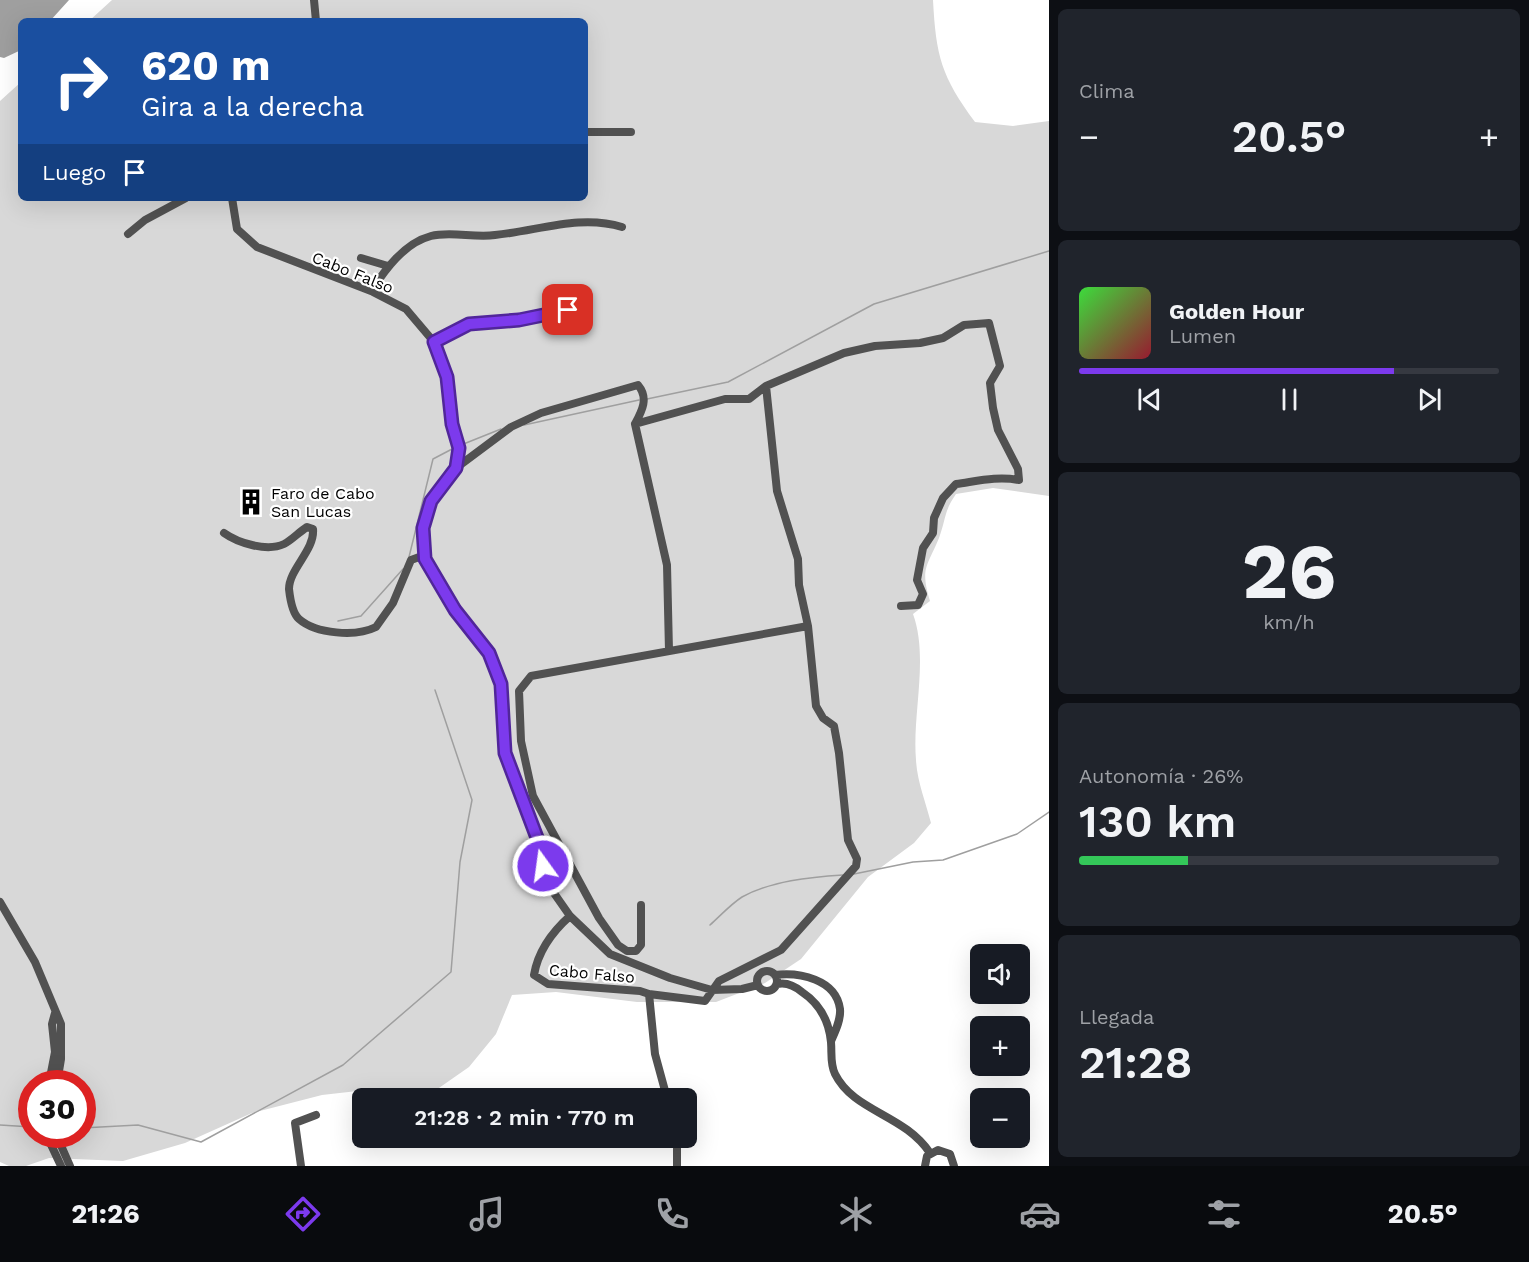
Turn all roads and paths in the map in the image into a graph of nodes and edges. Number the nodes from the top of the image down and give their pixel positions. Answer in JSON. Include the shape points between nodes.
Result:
{"nodes":[{"id":1,"x":314,"y":0,"type":"edge"},
{"id":2,"x":316,"y":18,"type":"edge"},
{"id":3,"x":588,"y":132,"type":"edge"},
{"id":4,"x":631,"y":132,"type":"dead end"},
{"id":5,"x":180,"y":201,"type":"edge"},
{"id":6,"x":232,"y":201,"type":"edge"},
{"id":7,"x":622,"y":227,"type":"dead end"},
{"id":8,"x":128,"y":234,"type":"dead end"},
{"id":9,"x":362,"y":258,"type":"dead end"},
{"id":10,"x":388,"y":266,"type":"junction"},
{"id":11,"x":371,"y":291,"type":"junction"},
{"id":12,"x":568,"y":310,"type":"dead end"},
{"id":13,"x":434,"y":342,"type":"junction"},
{"id":14,"x":766,"y":386,"type":"junction"},
{"id":15,"x":635,"y":424,"type":"junction"},
{"id":16,"x":459,"y":448,"type":"junction"},
{"id":17,"x":474,"y":454,"type":"junction"},
{"id":18,"x":456,"y":468,"type":"junction"},
{"id":19,"x":224,"y":532,"type":"dead end"},
{"id":20,"x":425,"y":559,"type":"junction"},
{"id":21,"x":901,"y":606,"type":"dead end"},
{"id":22,"x":808,"y":626,"type":"junction"},
{"id":23,"x":669,"y":651,"type":"junction"},
{"id":24,"x":0,"y":902,"type":"edge"},
{"id":25,"x":641,"y":905,"type":"dead end"},
{"id":26,"x":570,"y":916,"type":"junction"},
{"id":27,"x":775,"y":975,"type":"junction"},
{"id":28,"x":800,"y":975,"type":"junction"},
{"id":29,"x":777,"y":984,"type":"junction"},
{"id":30,"x":758,"y":985,"type":"junction"},
{"id":31,"x":795,"y":987,"type":"junction"},
{"id":32,"x":712,"y":990,"type":"junction"},
{"id":33,"x":649,"y":994,"type":"junction"},
{"id":34,"x":55,"y":1013,"type":"junction"},
{"id":35,"x":838,"y":1025,"type":"junction"},
{"id":36,"x":827,"y":1027,"type":"junction"},
{"id":37,"x":831,"y":1041,"type":"junction"},
{"id":38,"x":52,"y":1070,"type":"edge"},
{"id":39,"x":59,"y":1070,"type":"edge"},
{"id":40,"x":664,"y":1088,"type":"edge"},
{"id":41,"x":316,"y":1114,"type":"dead end"},
{"id":42,"x":51,"y":1148,"type":"edge"},
{"id":43,"x":62,"y":1148,"type":"edge"},
{"id":44,"x":677,"y":1148,"type":"edge"},
{"id":45,"x":930,"y":1154,"type":"junction"},
{"id":46,"x":61,"y":1166,"type":"edge"},
{"id":47,"x":70,"y":1166,"type":"edge"},
{"id":48,"x":301,"y":1166,"type":"edge"},
{"id":49,"x":677,"y":1166,"type":"edge"},
{"id":50,"x":925,"y":1166,"type":"edge"},
{"id":51,"x":954,"y":1166,"type":"edge"}],
"edges":[{"from":1,"to":2,"type":"street"},
{"from":3,"to":4,"type":"street"},
{"from":5,"to":8,"type":"street"},
{"from":6,"to":11,"type":"street","name":"Cabo Falso","via":[[237,229],[256,247]]},
{"from":7,"to":10,"type":"street","via":[[605,222],[571,223],[494,236],[430,236]]},
{"from":9,"to":10,"type":"street"},
{"from":10,"to":11,"type":"street"},
{"from":11,"to":13,"type":"street","name":"Cabo Falso","via":[[406,309]]},
{"from":12,"to":13,"type":"street","via":[[519,320],[469,324]]},
{"from":13,"to":16,"type":"street","name":"Cabo Falso","via":[[447,377]]},
{"from":14,"to":15,"type":"street","via":[[749,399],[725,399]]},
{"from":14,"to":21,"type":"street","via":[[844,353],[920,343],[944,338],[964,325],[989,323],[1000,366],[990,383],[993,408],[1019,480],[998,476],[956,484],[943,498],[934,518],[933,533],[923,548],[917,580],[923,594],[918,605]]},
{"from":14,"to":22,"type":"street","via":[[777,491],[798,559]]},
{"from":15,"to":17,"type":"street","via":[[644,399],[638,385],[541,412]]},
{"from":15,"to":23,"type":"street","via":[[667,565]]},
{"from":16,"to":17,"type":"street","via":[[468,455]]},
{"from":16,"to":18,"type":"street","name":"Cabo Falso"},
{"from":17,"to":18,"type":"street"},
{"from":18,"to":20,"type":"street","name":"Cabo Falso","via":[[431,501],[423,528]]},
{"from":19,"to":20,"type":"street","via":[[266,547],[282,544],[307,527],[313,529],[303,560],[291,579],[291,600],[294,613],[302,622],[333,633],[375,627],[393,603],[411,560],[419,556]]},
{"from":20,"to":26,"type":"street","name":"Cabo Falso","via":[[455,610],[489,653],[501,684],[505,753],[513,780],[539,843],[549,886]]},
{"from":22,"to":23,"type":"street"},
{"from":22,"to":32,"type":"street","via":[[816,706],[834,726],[848,840],[857,859],[856,866],[781,950],[729,974]]},
{"from":23,"to":25,"type":"street","via":[[531,676],[519,691],[521,741],[533,796],[599,918],[627,951],[636,951],[641,945]]},
{"from":24,"to":34,"type":"street","via":[[35,962]]},
{"from":26,"to":32,"type":"street","via":[[610,954]]},
{"from":26,"to":33,"type":"street","name":"Cabo Falso","via":[[554,930],[542,951],[534,975],[539,981]]},
{"from":27,"to":28,"type":"street"},
{"from":27,"to":29,"type":"street"},
{"from":27,"to":30,"type":"street","via":[[763,972],[757,979]]},
{"from":28,"to":31,"type":"street"},
{"from":28,"to":35,"type":"street","via":[[826,986],[838,1001]]},
{"from":29,"to":30,"type":"street","via":[[768,991]]},
{"from":29,"to":31,"type":"street"},
{"from":30,"to":32,"type":"street"},
{"from":31,"to":36,"type":"street","via":[[813,1000]]},
{"from":32,"to":33,"type":"street","via":[[705,1001]]},
{"from":33,"to":40,"type":"street","name":"Cabo Falso","via":[[655,1054]]},
{"from":34,"to":38,"type":"street"},
{"from":34,"to":39,"type":"street","via":[[63,1035]]},
{"from":35,"to":36,"type":"street"},
{"from":35,"to":37,"type":"street"},
{"from":36,"to":37,"type":"street"},
{"from":37,"to":45,"type":"street","via":[[832,1066],[842,1086],[853,1098],[908,1129]]},
{"from":41,"to":48,"type":"street","via":[[295,1123]]},
{"from":42,"to":46,"type":"street"},
{"from":43,"to":47,"type":"street"},
{"from":44,"to":49,"type":"street"},
{"from":45,"to":50,"type":"street"},
{"from":45,"to":51,"type":"street","via":[[938,1150],[947,1152]]}]}
